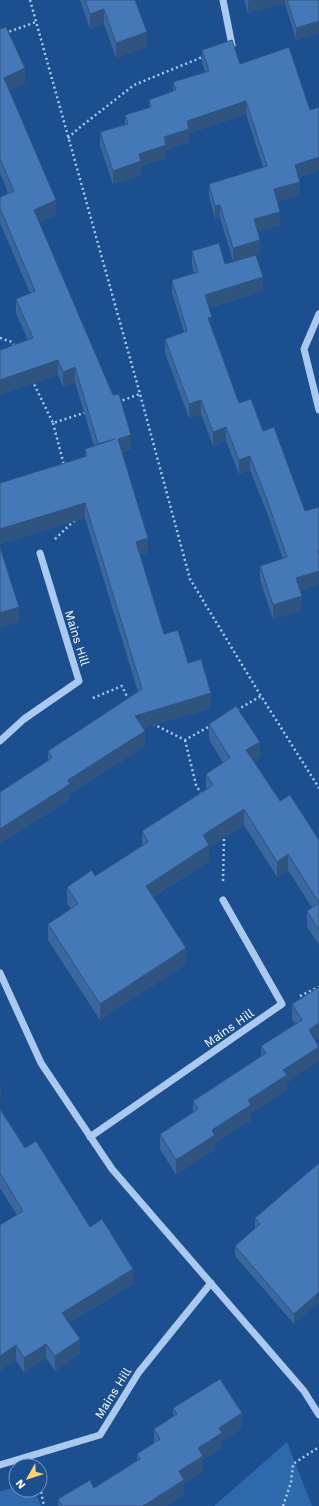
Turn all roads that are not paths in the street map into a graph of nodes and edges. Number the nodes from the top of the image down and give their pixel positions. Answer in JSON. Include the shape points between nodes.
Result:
{"nodes":[{"id":1,"x":223,"y":0,"type":"edge"},
{"id":2,"x":232,"y":45,"type":"edge"},
{"id":3,"x":319,"y":314,"type":"edge"},
{"id":4,"x":319,"y":410,"type":"edge"},
{"id":5,"x":40,"y":553,"type":"road end"},
{"id":6,"x":0,"y":741,"type":"edge"},
{"id":7,"x":223,"y":900,"type":"road end"},
{"id":8,"x":0,"y":973,"type":"edge"},
{"id":9,"x":90,"y":1137,"type":"junction"},
{"id":10,"x":211,"y":1283,"type":"junction"},
{"id":11,"x":319,"y":1415,"type":"edge"},
{"id":12,"x":0,"y":1465,"type":"edge"}],
"edges":[{"from":1,"to":2,"type":"street"},
{"from":3,"to":4,"type":"street","via":[[304,349]]},
{"from":5,"to":6,"type":"street","name":"Mains Hill","via":[[78,681],[24,719]]},
{"from":7,"to":9,"type":"street","name":"Mains Hill","via":[[282,1004]]},
{"from":8,"to":9,"type":"street","via":[[41,1063]]},
{"from":9,"to":10,"type":"street","via":[[112,1169]]},
{"from":10,"to":11,"type":"street","via":[[304,1391]]},
{"from":10,"to":12,"type":"street","name":"Mains Hill","via":[[139,1372],[100,1435]]}]}
